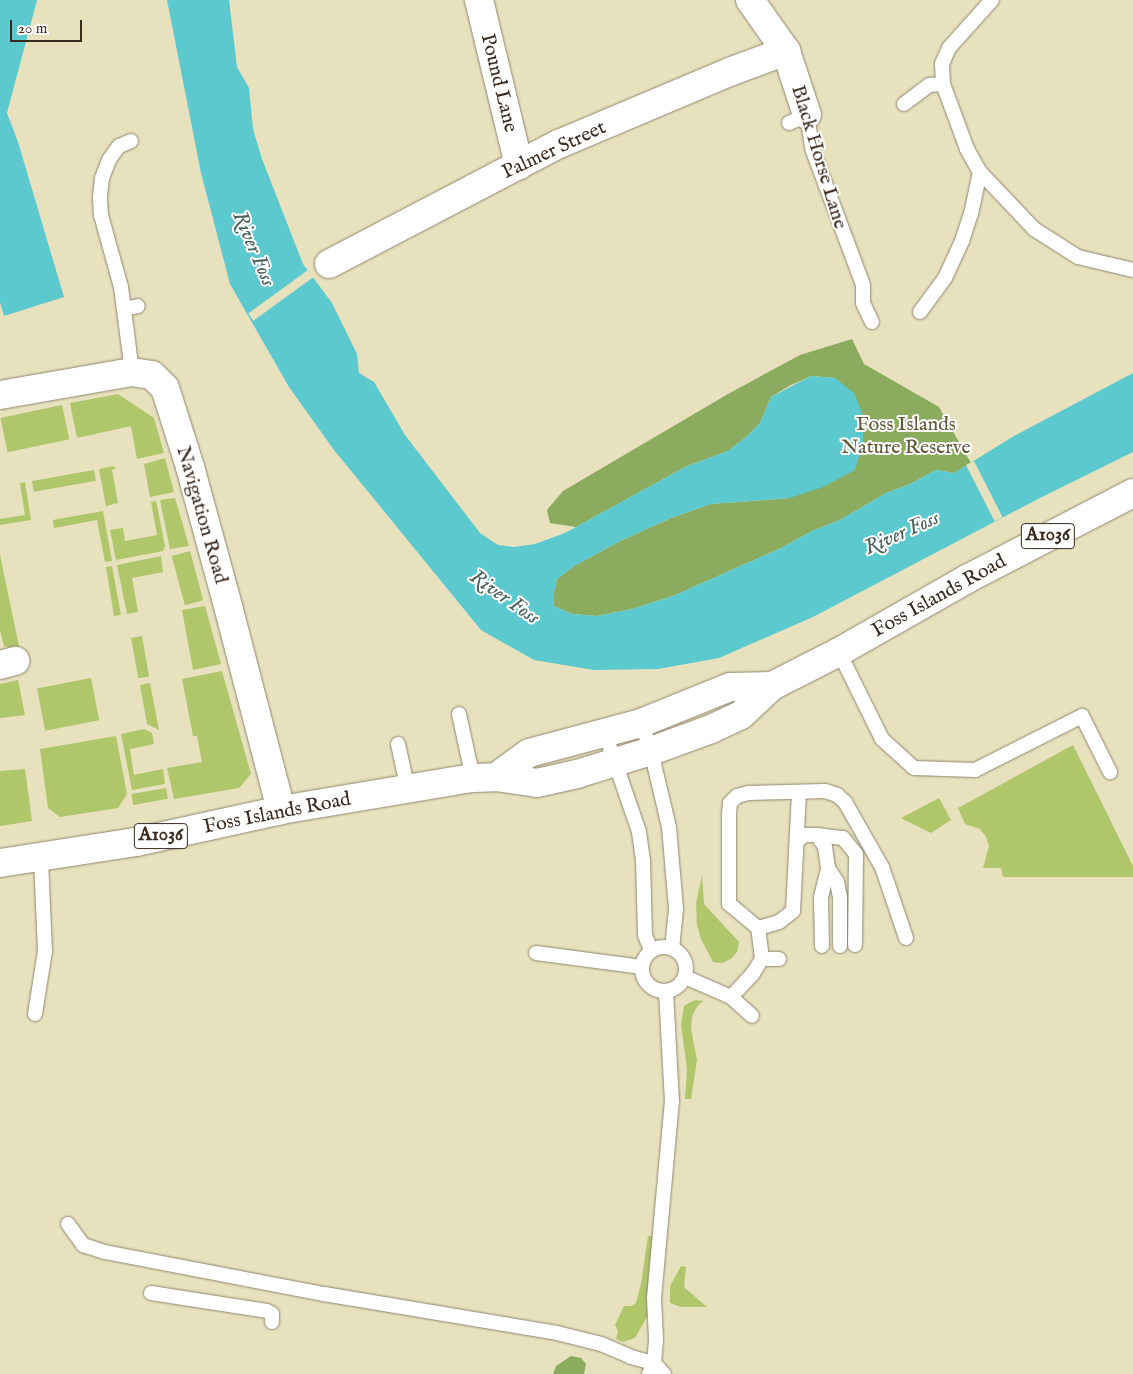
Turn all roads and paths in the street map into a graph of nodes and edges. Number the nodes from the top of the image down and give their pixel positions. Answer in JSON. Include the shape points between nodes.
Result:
{"nodes":[{"id":1,"x":479,"y":0,"type":"edge"},
{"id":2,"x":750,"y":0,"type":"edge"},
{"id":3,"x":992,"y":0,"type":"edge"},
{"id":4,"x":786,"y":52,"type":"junction"},
{"id":5,"x":943,"y":84,"type":"junction"},
{"id":6,"x":904,"y":104,"type":"dead end"},
{"id":7,"x":798,"y":119,"type":"joint"},
{"id":8,"x":131,"y":141,"type":"dead end"},
{"id":9,"x":519,"y":165,"type":"junction"},
{"id":10,"x":980,"y":172,"type":"junction"},
{"id":11,"x":330,"y":264,"type":"dead end"},
{"id":12,"x":1133,"y":270,"type":"edge"},
{"id":13,"x":138,"y":306,"type":"dead end"},
{"id":14,"x":124,"y":309,"type":"junction"},
{"id":15,"x":920,"y":312,"type":"dead end"},
{"id":16,"x":872,"y":322,"type":"dead end"},
{"id":17,"x":132,"y":372,"type":"junction"},
{"id":18,"x":0,"y":395,"type":"edge"},
{"id":19,"x":1132,"y":496,"type":"edge"},
{"id":20,"x":839,"y":652,"type":"junction"},
{"id":21,"x":772,"y":686,"type":"junction"},
{"id":22,"x":459,"y":714,"type":"dead end"},
{"id":23,"x":641,"y":723,"type":"junction"},
{"id":24,"x":605,"y":734,"type":"junction"},
{"id":25,"x":398,"y":744,"type":"dead end"},
{"id":26,"x":651,"y":750,"type":"junction"},
{"id":27,"x":614,"y":762,"type":"junction"},
{"id":28,"x":1110,"y":772,"type":"dead end"},
{"id":29,"x":484,"y":778,"type":"junction"},
{"id":30,"x":408,"y":790,"type":"junction"},
{"id":31,"x":799,"y":792,"type":"junction"},
{"id":32,"x":281,"y":810,"type":"junction"},
{"id":33,"x":817,"y":835,"type":"junction"},
{"id":34,"x":797,"y":841,"type":"junction"},
{"id":35,"x":40,"y":858,"type":"junction"},
{"id":36,"x":0,"y":863,"type":"edge"},
{"id":37,"x":828,"y":868,"type":"junction"},
{"id":38,"x":758,"y":928,"type":"junction"},
{"id":39,"x":906,"y":938,"type":"dead end"},
{"id":40,"x":822,"y":946,"type":"dead end"},
{"id":41,"x":840,"y":946,"type":"dead end"},
{"id":42,"x":856,"y":946,"type":"dead end"},
{"id":43,"x":672,"y":948,"type":"junction"},
{"id":44,"x":651,"y":951,"type":"junction"},
{"id":45,"x":536,"y":953,"type":"dead end"},
{"id":46,"x":762,"y":959,"type":"junction"},
{"id":47,"x":780,"y":959,"type":"dead end"},
{"id":48,"x":642,"y":967,"type":"junction"},
{"id":49,"x":685,"y":977,"type":"junction"},
{"id":50,"x":666,"y":992,"type":"junction"},
{"id":51,"x":731,"y":997,"type":"junction"},
{"id":52,"x":35,"y":1014,"type":"dead end"},
{"id":53,"x":752,"y":1016,"type":"dead end"},
{"id":54,"x":68,"y":1224,"type":"dead end"},
{"id":55,"x":151,"y":1293,"type":"dead end"},
{"id":56,"x":272,"y":1322,"type":"dead end"},
{"id":57,"x":652,"y":1368,"type":"edge"},
{"id":58,"x":664,"y":1374,"type":"edge"}],
"edges":[{"from":1,"to":9,"type":"main road","name":"Pound Lane"},
{"from":2,"to":4,"type":"main road","name":"Black Horse Lane"},
{"from":3,"to":5,"type":"lane","via":[[948,48],[942,64]]},
{"from":4,"to":7,"type":"main road","name":"Black Horse Lane"},
{"from":4,"to":9,"type":"main road","name":"Palmer Street","via":[[559,144]]},
{"from":5,"to":6,"type":"lane","via":[[929,85]]},
{"from":5,"to":10,"type":"lane","via":[[955,122]]},
{"from":7,"to":16,"type":"lane","name":"Black Horse Lane","via":[[863,285],[863,303]]},
{"from":8,"to":14,"type":"lane","via":[[119,146],[109,160],[102,178],[100,198],[101,215]]},
{"from":9,"to":11,"type":"main road","name":"Palmer Street"},
{"from":10,"to":12,"type":"lane","via":[[1034,229],[1078,256]]},
{"from":10,"to":15,"type":"lane","via":[[962,241],[945,278]]},
{"from":13,"to":14,"type":"lane"},
{"from":14,"to":17,"type":"lane"},
{"from":17,"to":18,"type":"main road","name":"Navigation Road"},
{"from":17,"to":32,"type":"main road","name":"Navigation Road","via":[[152,375],[165,388],[232,618]]},
{"from":19,"to":20,"type":"main road","name":"Foss Islands Road","number":"A1036","via":[[966,578]]},
{"from":20,"to":21,"type":"main road","name":"Foss Islands Road","number":"A1036"},
{"from":20,"to":28,"type":"lane","via":[[882,739],[914,768],[974,770],[1082,716]]},
{"from":21,"to":23,"type":"main road","name":"Foss Islands Road","number":"A1036","via":[[730,688]]},
{"from":21,"to":26,"type":"main road","name":"Foss Islands Road","number":"A1036","via":[[741,715]]},
{"from":22,"to":29,"type":"lane"},
{"from":23,"to":24,"type":"main road","name":"Foss Islands Road","number":"A1036"},
{"from":23,"to":26,"type":"lane"},
{"from":24,"to":27,"type":"lane"},
{"from":24,"to":29,"type":"main road","name":"Foss Islands Road","number":"A1036","via":[[529,753]]},
{"from":25,"to":30,"type":"lane"},
{"from":26,"to":27,"type":"main road","name":"Foss Islands Road","number":"A1036"},
{"from":26,"to":43,"type":"lane","via":[[669,827],[676,909]]},
{"from":27,"to":29,"type":"main road","name":"Foss Islands Road","number":"A1036","via":[[537,782]]},
{"from":27,"to":44,"type":"lane","via":[[639,832],[645,935]]},
{"from":29,"to":30,"type":"main road","name":"Foss Islands Road","number":"A1036"},
{"from":30,"to":32,"type":"main road","name":"Foss Islands Road","number":"A1036"},
{"from":31,"to":34,"type":"lane"},
{"from":31,"to":38,"type":"lane","via":[[748,793],[737,796],[730,803],[729,904]]},
{"from":31,"to":39,"type":"lane","via":[[825,791],[845,802],[882,867]]},
{"from":32,"to":35,"type":"main road","name":"Foss Islands Road","number":"A1036","via":[[136,842]]},
{"from":33,"to":34,"type":"lane","via":[[805,835]]},
{"from":33,"to":37,"type":"lane","via":[[825,847]]},
{"from":33,"to":42,"type":"lane","via":[[843,838],[856,854]]},
{"from":34,"to":38,"type":"lane","via":[[793,911],[779,922]]},
{"from":35,"to":36,"type":"main road","name":"Foss Islands Road","number":"A1036"},
{"from":35,"to":52,"type":"lane","via":[[45,951]]},
{"from":37,"to":40,"type":"lane","via":[[821,898]]},
{"from":37,"to":41,"type":"lane","via":[[837,882],[840,897]]},
{"from":38,"to":46,"type":"lane"},
{"from":43,"to":44,"type":"lane"},
{"from":43,"to":49,"type":"lane","via":[[683,957]]},
{"from":44,"to":48,"type":"lane"},
{"from":45,"to":48,"type":"lane"},
{"from":46,"to":47,"type":"lane"},
{"from":46,"to":51,"type":"lane"},
{"from":48,"to":50,"type":"lane","via":[[645,981]]},
{"from":49,"to":50,"type":"lane","via":[[676,988]]},
{"from":49,"to":51,"type":"lane"},
{"from":50,"to":57,"type":"lane","via":[[672,1102],[657,1246],[656,1339]]},
{"from":51,"to":53,"type":"lane"},
{"from":54,"to":57,"type":"lane","via":[[82,1245],[105,1252],[324,1294],[557,1333],[600,1344]]},
{"from":55,"to":56,"type":"lane","via":[[267,1311],[272,1314]]},
{"from":57,"to":58,"type":"lane"}]}
